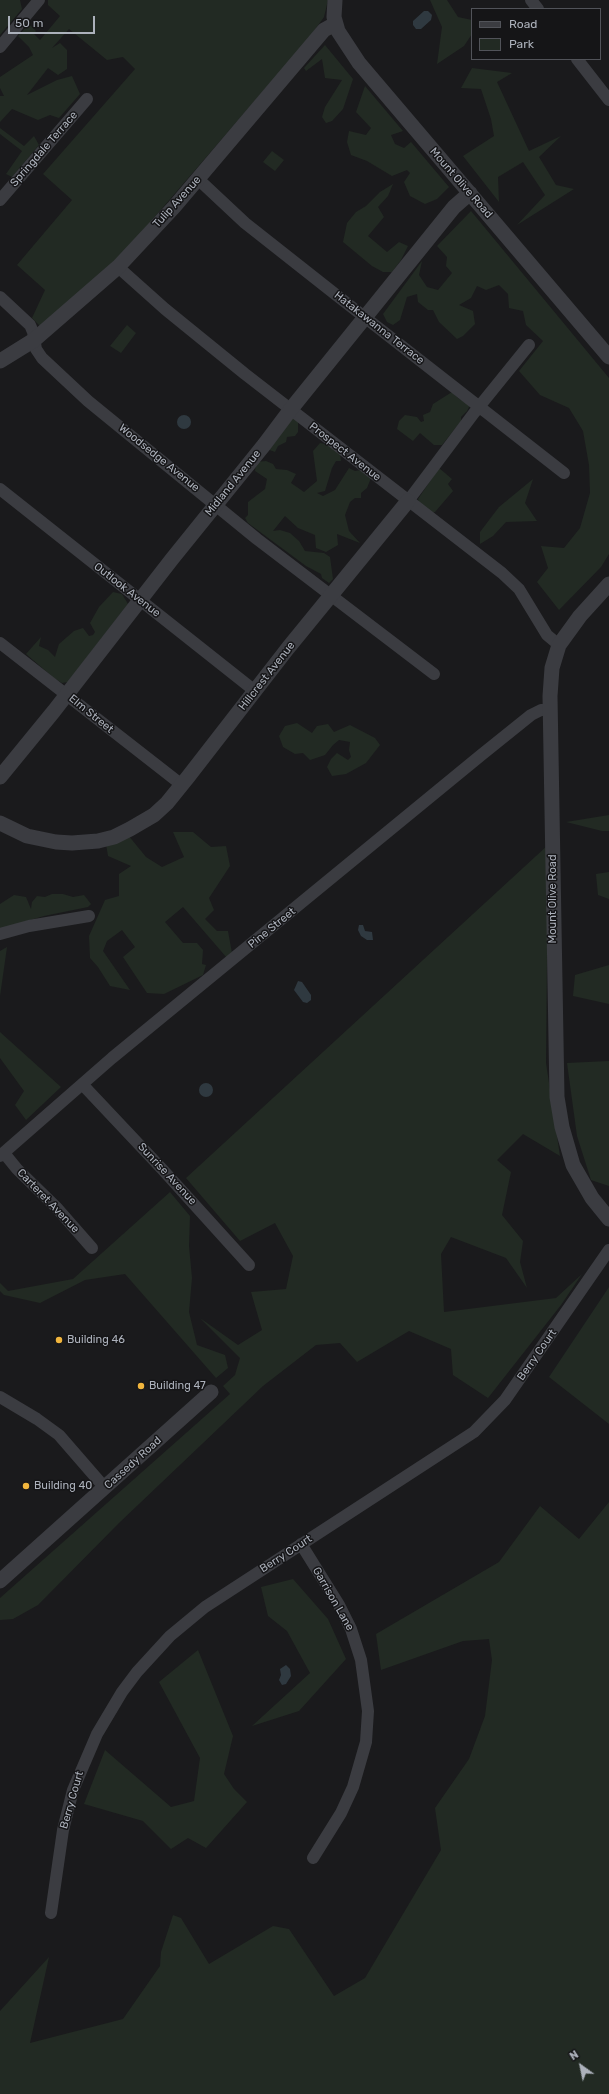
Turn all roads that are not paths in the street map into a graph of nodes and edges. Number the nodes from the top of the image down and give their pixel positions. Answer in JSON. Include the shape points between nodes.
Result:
{"nodes":[{"id":1,"x":39,"y":0,"type":"edge"},
{"id":2,"x":335,"y":0,"type":"edge"},
{"id":3,"x":530,"y":0,"type":"edge"},
{"id":4,"x":537,"y":8,"type":"edge"},
{"id":5,"x":335,"y":24,"type":"junction"},
{"id":6,"x":0,"y":47,"type":"edge"},
{"id":7,"x":578,"y":60,"type":"edge"},
{"id":8,"x":87,"y":99,"type":"dead end"},
{"id":9,"x":609,"y":100,"type":"edge"},
{"id":10,"x":198,"y":179,"type":"junction"},
{"id":11,"x":470,"y":193,"type":"junction"},
{"id":12,"x":0,"y":200,"type":"edge"},
{"id":13,"x":118,"y":267,"type":"junction"},
{"id":14,"x":0,"y":297,"type":"edge"},
{"id":15,"x":365,"y":318,"type":"junction"},
{"id":16,"x":34,"y":340,"type":"junction"},
{"id":17,"x":529,"y":345,"type":"dead end"},
{"id":18,"x":609,"y":356,"type":"edge"},
{"id":19,"x":0,"y":361,"type":"edge"},
{"id":20,"x":480,"y":406,"type":"junction"},
{"id":21,"x":291,"y":410,"type":"junction"},
{"id":22,"x":564,"y":473,"type":"dead end"},
{"id":23,"x":0,"y":489,"type":"edge"},
{"id":24,"x":408,"y":501,"type":"junction"},
{"id":25,"x":216,"y":504,"type":"junction"},
{"id":26,"x":609,"y":584,"type":"edge"},
{"id":27,"x":330,"y":595,"type":"junction"},
{"id":28,"x":140,"y":600,"type":"junction"},
{"id":29,"x":0,"y":643,"type":"edge"},
{"id":30,"x":559,"y":645,"type":"junction"},
{"id":31,"x":434,"y":674,"type":"dead end"},
{"id":32,"x":255,"y":691,"type":"junction"},
{"id":33,"x":68,"y":694,"type":"junction"},
{"id":34,"x":550,"y":710,"type":"junction"},
{"id":35,"x":0,"y":777,"type":"edge"},
{"id":36,"x":182,"y":785,"type":"junction"},
{"id":37,"x":0,"y":823,"type":"edge"},
{"id":38,"x":89,"y":916,"type":"dead end"},
{"id":39,"x":0,"y":934,"type":"edge"},
{"id":40,"x":82,"y":1084,"type":"junction"},
{"id":41,"x":2,"y":1154,"type":"edge"},
{"id":42,"x":609,"y":1219,"type":"edge"},
{"id":43,"x":92,"y":1248,"type":"dead end"},
{"id":44,"x":609,"y":1250,"type":"edge"},
{"id":45,"x":249,"y":1265,"type":"dead end"},
{"id":46,"x":211,"y":1392,"type":"dead end"},
{"id":47,"x":0,"y":1397,"type":"edge"},
{"id":48,"x":105,"y":1488,"type":"junction"},
{"id":49,"x":301,"y":1544,"type":"junction"},
{"id":50,"x":0,"y":1580,"type":"edge"},
{"id":51,"x":313,"y":1858,"type":"dead end"},
{"id":52,"x":51,"y":1913,"type":"dead end"}],
"edges":[{"from":1,"to":6,"type":"street"},
{"from":2,"to":5,"type":"street","name":"Mount Olive Road"},
{"from":3,"to":4,"type":"street"},
{"from":5,"to":10,"type":"street","name":"Tulip Avenue","via":[[324,30]]},
{"from":5,"to":11,"type":"street","name":"Mount Olive Road","via":[[359,63]]},
{"from":7,"to":9,"type":"street"},
{"from":8,"to":12,"type":"street","name":"Springdale Terrace"},
{"from":10,"to":13,"type":"street","name":"Tulip Avenue"},
{"from":10,"to":15,"type":"street","name":"Hatakawanna Terrace","via":[[245,222]]},
{"from":11,"to":15,"type":"street","name":"Midland Avenue","via":[[454,207]]},
{"from":11,"to":18,"type":"street","name":"Mount Olive Road"},
{"from":13,"to":16,"type":"street","name":"Tulip Avenue"},
{"from":13,"to":21,"type":"street","name":"Prospect Avenue","via":[[164,309]]},
{"from":14,"to":16,"type":"street","name":"Woodsedge Avenue","via":[[30,325]]},
{"from":15,"to":20,"type":"street","name":"Hatakawanna Terrace"},
{"from":15,"to":21,"type":"street","name":"Midland Avenue"},
{"from":16,"to":19,"type":"street","name":"Tulip Avenue"},
{"from":16,"to":25,"type":"street","name":"Woodsedge Avenue","via":[[38,353],[64,379]]},
{"from":17,"to":20,"type":"street","name":"Hillcrest Avenue"},
{"from":20,"to":22,"type":"street","name":"Hatakawanna Terrace"},
{"from":20,"to":24,"type":"street","name":"Hillcrest Avenue"},
{"from":21,"to":24,"type":"street","name":"Prospect Avenue"},
{"from":21,"to":25,"type":"street","name":"Midland Avenue"},
{"from":23,"to":28,"type":"street","name":"Outlook Avenue"},
{"from":24,"to":27,"type":"street","name":"Hillcrest Avenue"},
{"from":24,"to":30,"type":"street","name":"Prospect Avenue","via":[[510,580],[527,600],[547,635]]},
{"from":25,"to":27,"type":"street","name":"Woodsedge Avenue"},
{"from":25,"to":28,"type":"street","name":"Midland Avenue"},
{"from":26,"to":30,"type":"street","name":"Mount Olive Road","via":[[580,616]]},
{"from":27,"to":31,"type":"street","name":"Woodsedge Avenue"},
{"from":27,"to":32,"type":"street","name":"Hillcrest Avenue"},
{"from":28,"to":32,"type":"street","name":"Outlook Avenue"},
{"from":28,"to":33,"type":"street","name":"Midland Avenue"},
{"from":29,"to":33,"type":"street","name":"Elm Street"},
{"from":30,"to":34,"type":"street","name":"Mount Olive Road","via":[[551,672]]},
{"from":32,"to":36,"type":"street","name":"Hillcrest Avenue"},
{"from":33,"to":35,"type":"street","name":"Midland Avenue"},
{"from":33,"to":36,"type":"street","name":"Elm Street"},
{"from":34,"to":40,"type":"street","name":"Pine Street","via":[[534,713],[508,733]]},
{"from":34,"to":42,"type":"street","name":"Mount Olive Road","via":[[557,1097],[562,1127],[573,1165],[592,1198]]},
{"from":36,"to":37,"type":"street","name":"Hillcrest Avenue","via":[[146,820],[114,837],[98,841],[72,843],[44,840],[21,834]]},
{"from":38,"to":39,"type":"street","via":[[29,926]]},
{"from":40,"to":41,"type":"street","name":"Pine Street"},
{"from":40,"to":45,"type":"street","name":"Sunrise Avenue"},
{"from":41,"to":43,"type":"street","name":"Carteret Avenue","via":[[56,1207]]},
{"from":44,"to":49,"type":"street","name":"Berry Court","via":[[505,1400],[474,1432]]},
{"from":46,"to":48,"type":"street","name":"Cassedy Road"},
{"from":47,"to":48,"type":"street","via":[[37,1418],[59,1435]]},
{"from":48,"to":50,"type":"street","name":"Cassedy Road"},
{"from":49,"to":51,"type":"street","name":"Garrison Lane","via":[[351,1629],[361,1660],[368,1711],[366,1742],[353,1787],[339,1818]]},
{"from":49,"to":52,"type":"street","name":"Berry Court","via":[[185,1622],[158,1648],[122,1692],[97,1734],[72,1790],[63,1830]]}]}
